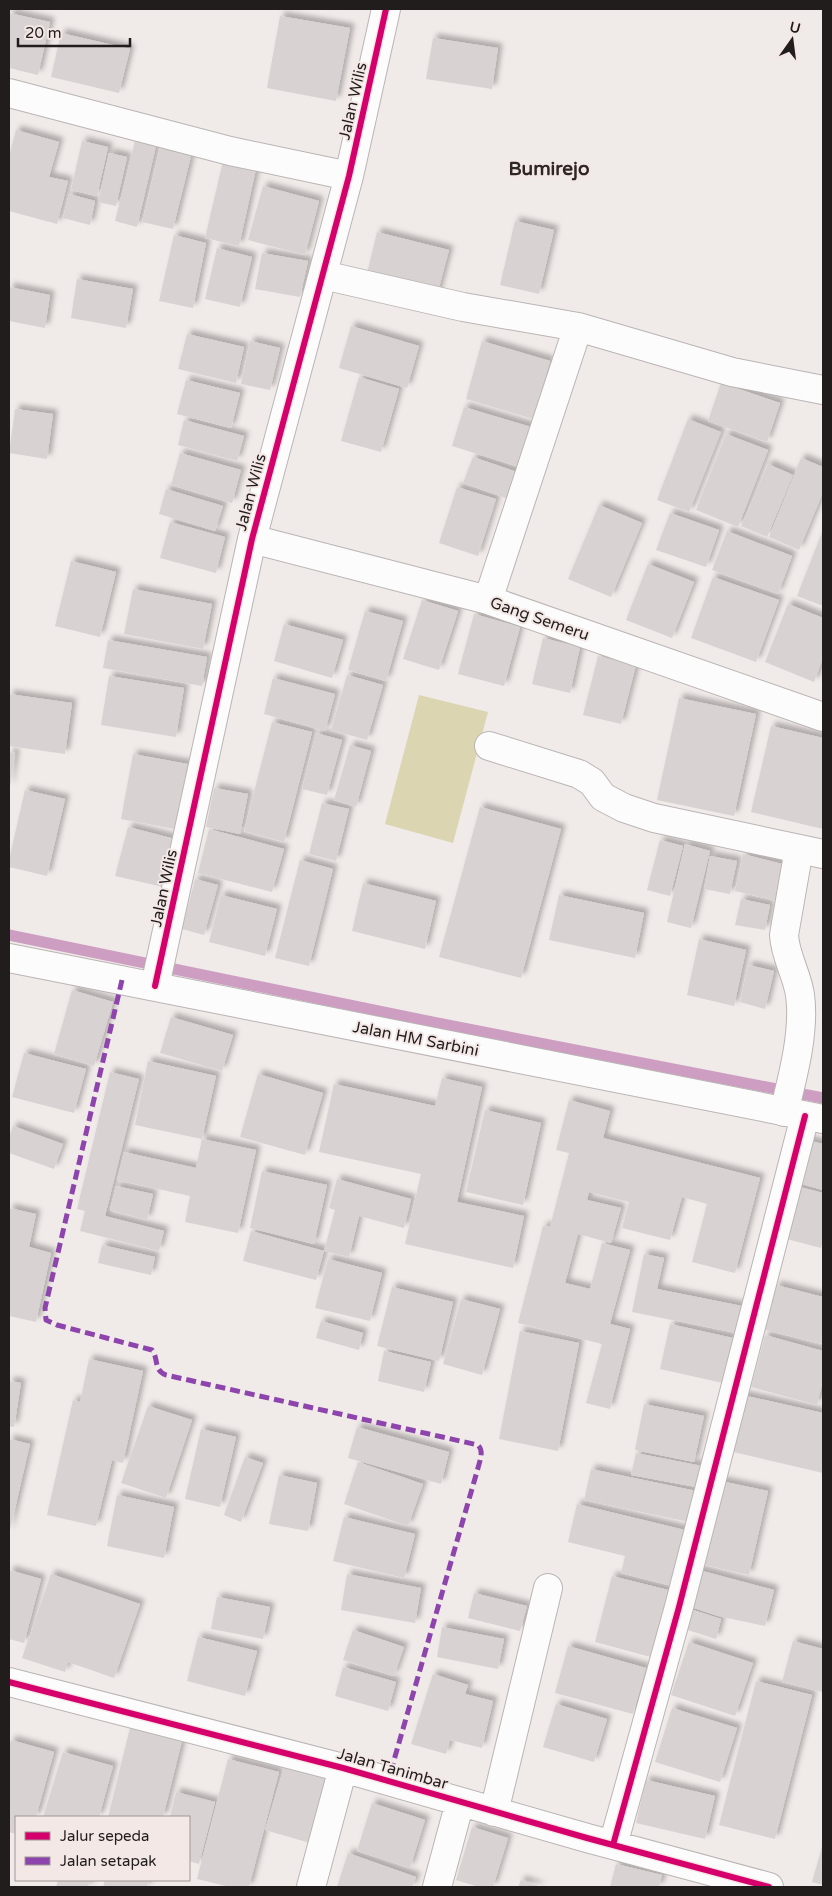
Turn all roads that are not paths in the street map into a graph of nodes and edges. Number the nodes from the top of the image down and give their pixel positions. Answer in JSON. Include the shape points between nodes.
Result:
{"nodes":[{"id":1,"x":386,"y":9,"type":"edge"},
{"id":2,"x":9,"y":93,"type":"edge"},
{"id":3,"x":349,"y":176,"type":"junction"},
{"id":4,"x":322,"y":275,"type":"junction"},
{"id":5,"x":578,"y":327,"type":"junction"},
{"id":6,"x":823,"y":390,"type":"edge"},
{"id":7,"x":252,"y":539,"type":"junction"},
{"id":8,"x":488,"y":600,"type":"junction"},
{"id":9,"x":823,"y":717,"type":"edge"},
{"id":10,"x":489,"y":746,"type":"dead end"},
{"id":11,"x":811,"y":851,"type":"edge"},
{"id":12,"x":9,"y":958,"type":"edge"},
{"id":13,"x":158,"y":973,"type":"junction"},
{"id":14,"x":800,"y":1112,"type":"edge"},
{"id":15,"x":548,"y":1588,"type":"dead end"},
{"id":16,"x":9,"y":1682,"type":"edge"},
{"id":17,"x":344,"y":1768,"type":"junction"},
{"id":18,"x":460,"y":1802,"type":"junction"},
{"id":19,"x":494,"y":1812,"type":"junction"},
{"id":20,"x":613,"y":1845,"type":"junction"},
{"id":21,"x":311,"y":1887,"type":"edge"},
{"id":22,"x":438,"y":1887,"type":"edge"},
{"id":23,"x":769,"y":1887,"type":"edge"}],
"edges":[{"from":1,"to":3,"type":"street","name":"Jalan Wilis"},
{"from":2,"to":3,"type":"street","via":[[230,151]]},
{"from":3,"to":4,"type":"street","name":"Jalan Wilis"},
{"from":4,"to":5,"type":"street","via":[[463,307]]},
{"from":4,"to":7,"type":"street","name":"Jalan Wilis"},
{"from":5,"to":6,"type":"street","via":[[732,372]]},
{"from":5,"to":8,"type":"street"},
{"from":7,"to":8,"type":"street","name":"Gang Semeru"},
{"from":7,"to":13,"type":"street","name":"Jalan Wilis"},
{"from":8,"to":9,"type":"street","name":"Gang Semeru"},
{"from":10,"to":11,"type":"street","via":[[579,774],[592,782],[603,797],[646,816]]},
{"from":11,"to":14,"type":"street","via":[[784,936],[800,996]]},
{"from":12,"to":13,"type":"street","name":"Jalan HM Sarbini"},
{"from":13,"to":14,"type":"street","name":"Jalan HM Sarbini"},
{"from":14,"to":20,"type":"street","via":[[682,1598]]},
{"from":15,"to":19,"type":"street"},
{"from":16,"to":17,"type":"street","name":"Jalan Tanimbar"},
{"from":17,"to":18,"type":"street","name":"Jalan Tanimbar"},
{"from":17,"to":21,"type":"street"},
{"from":18,"to":19,"type":"street","name":"Jalan Tanimbar"},
{"from":18,"to":22,"type":"street"},
{"from":19,"to":20,"type":"street","name":"Jalan Tanimbar"},
{"from":20,"to":23,"type":"street","name":"Jalan Tanimbar"}]}
